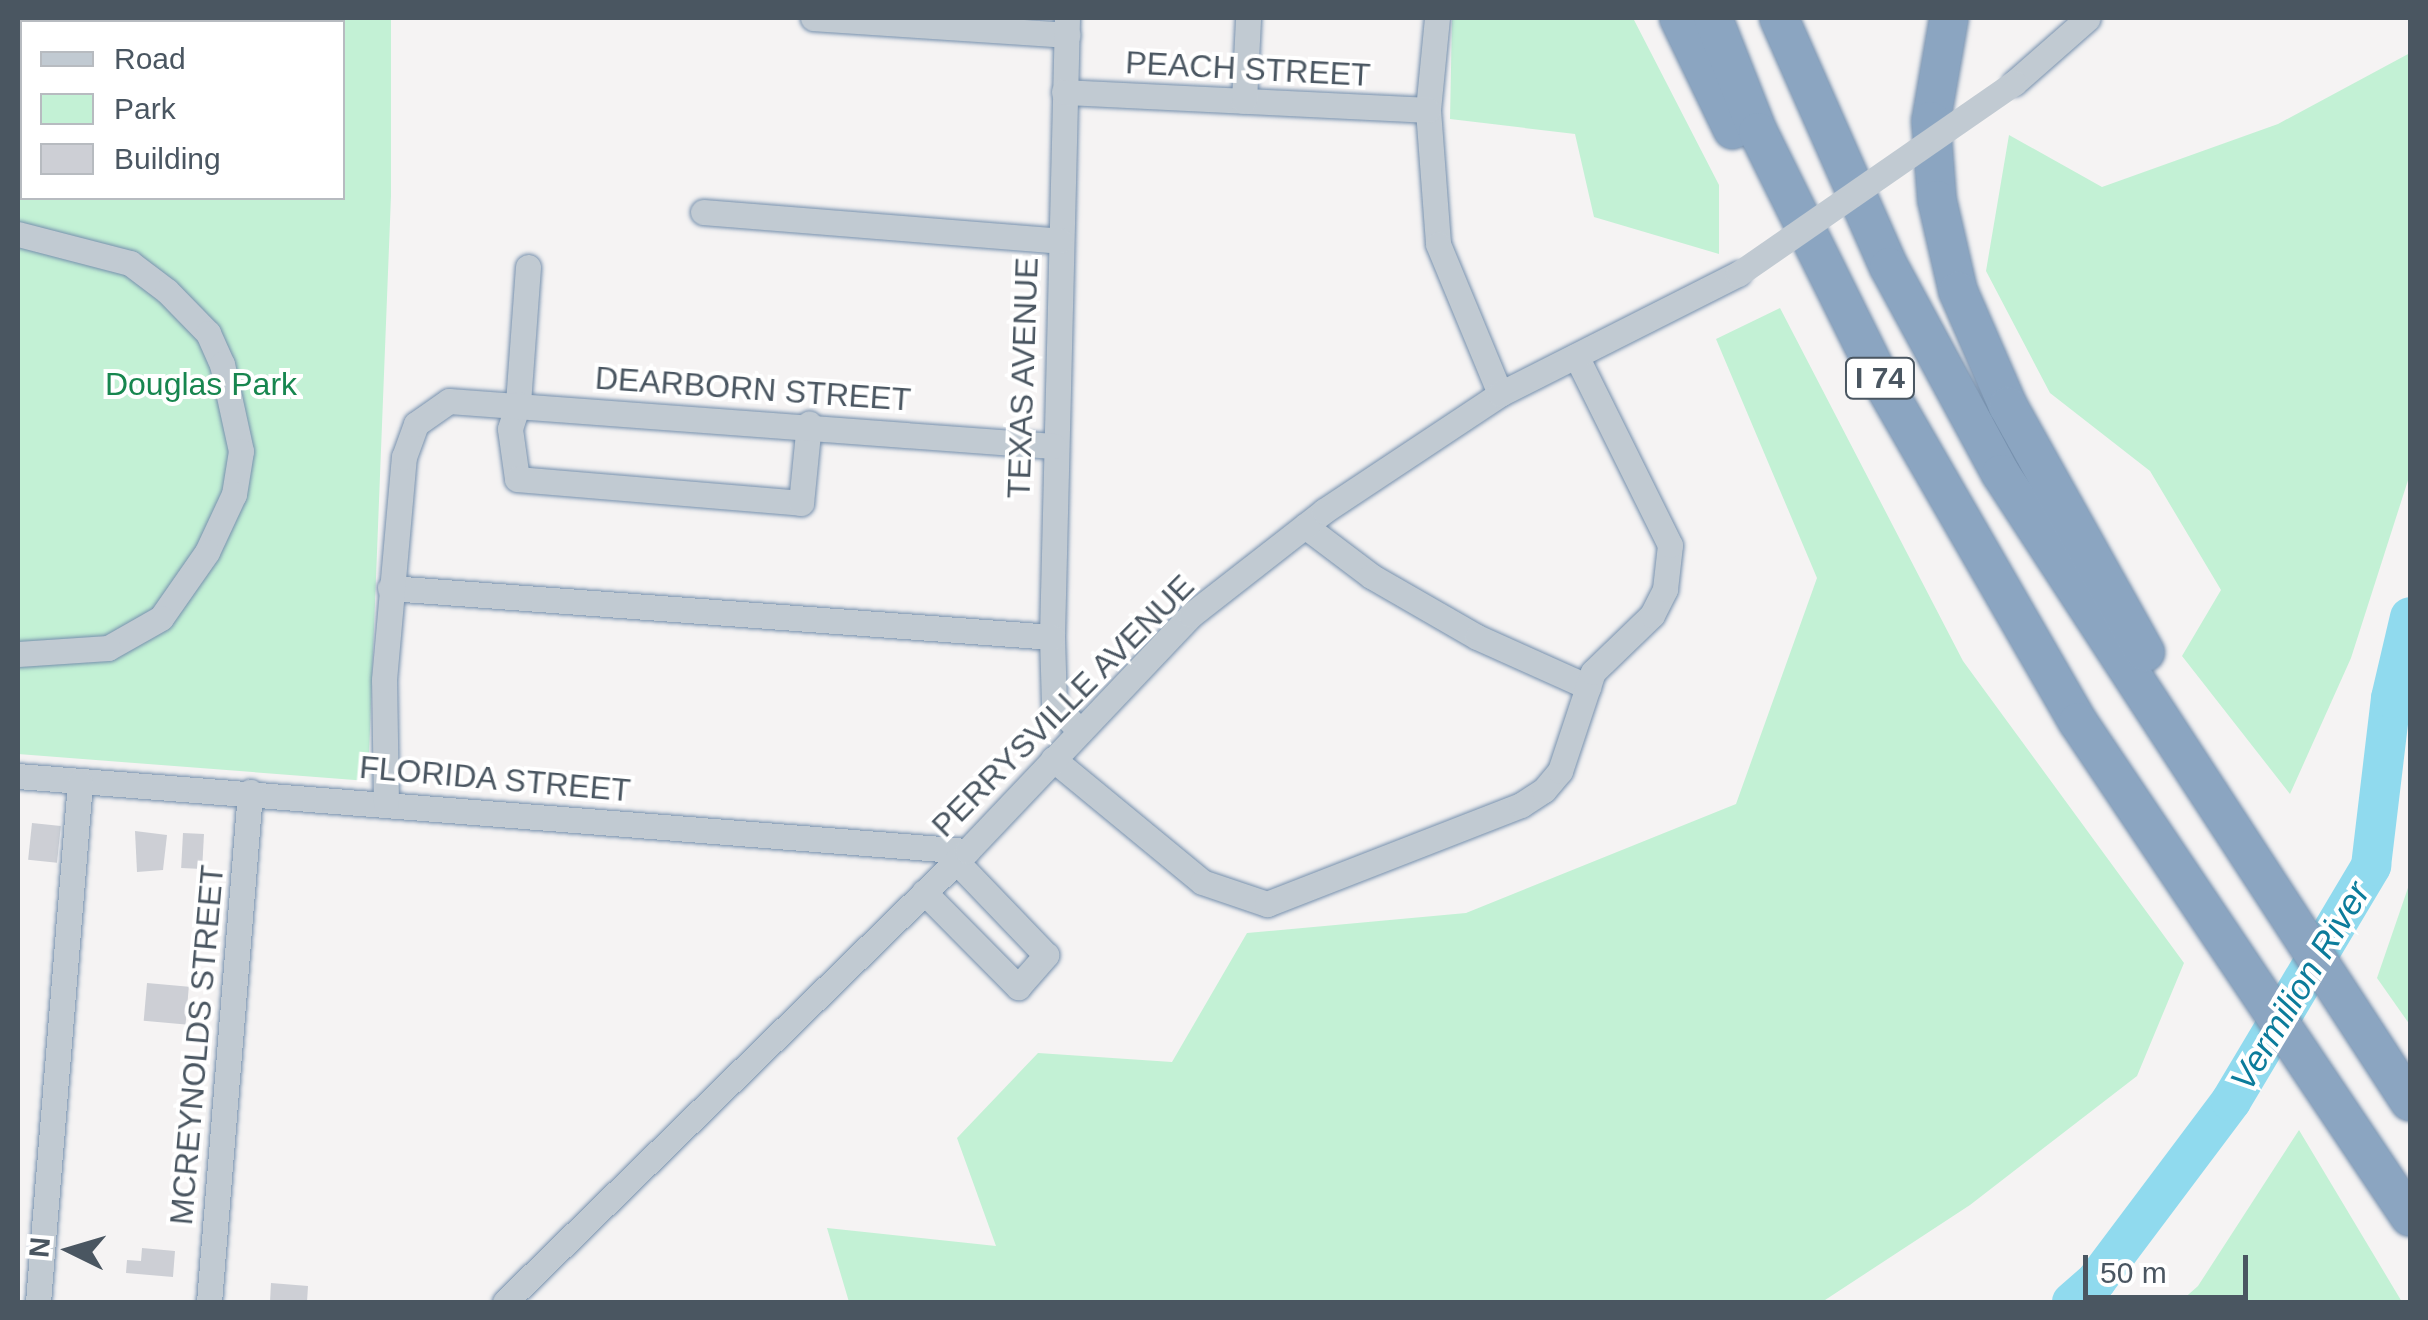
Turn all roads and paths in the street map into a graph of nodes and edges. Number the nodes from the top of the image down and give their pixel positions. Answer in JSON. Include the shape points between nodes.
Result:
{"nodes":[{"id":1,"x":813,"y":18,"type":"edge"},
{"id":2,"x":1248,"y":18,"type":"edge"},
{"id":3,"x":1437,"y":18,"type":"edge"},
{"id":4,"x":1679,"y":18,"type":"edge"},
{"id":5,"x":1713,"y":18,"type":"edge"},
{"id":6,"x":1779,"y":18,"type":"edge"},
{"id":7,"x":1949,"y":18,"type":"edge"},
{"id":8,"x":2088,"y":18,"type":"edge"},
{"id":9,"x":1067,"y":26,"type":"edge"},
{"id":10,"x":1064,"y":92,"type":"junction"},
{"id":11,"x":1244,"y":101,"type":"junction"},
{"id":12,"x":1428,"y":110,"type":"junction"},
{"id":13,"x":703,"y":212,"type":"dead end"},
{"id":14,"x":18,"y":234,"type":"edge"},
{"id":15,"x":1060,"y":240,"type":"junction"},
{"id":16,"x":528,"y":267,"type":"dead end"},
{"id":17,"x":1576,"y":356,"type":"junction"},
{"id":18,"x":1500,"y":394,"type":"junction"},
{"id":19,"x":518,"y":404,"type":"junction"},
{"id":20,"x":809,"y":423,"type":"junction"},
{"id":21,"x":1053,"y":446,"type":"junction"},
{"id":22,"x":1305,"y":526,"type":"junction"},
{"id":23,"x":390,"y":588,"type":"junction"},
{"id":24,"x":1052,"y":637,"type":"junction"},
{"id":25,"x":18,"y":654,"type":"edge"},
{"id":26,"x":2135,"y":658,"type":"junction"},
{"id":27,"x":1588,"y":687,"type":"junction"},
{"id":28,"x":2078,"y":722,"type":"junction"},
{"id":29,"x":1079,"y":730,"type":"junction"},
{"id":30,"x":1053,"y":758,"type":"junction"},
{"id":31,"x":18,"y":776,"type":"edge"},
{"id":32,"x":80,"y":782,"type":"junction"},
{"id":33,"x":250,"y":792,"type":"junction"},
{"id":34,"x":386,"y":803,"type":"junction"},
{"id":35,"x":961,"y":856,"type":"junction"},
{"id":36,"x":924,"y":892,"type":"junction"},
{"id":37,"x":2410,"y":1102,"type":"edge"},
{"id":38,"x":2410,"y":1217,"type":"edge"},
{"id":39,"x":38,"y":1302,"type":"edge"},
{"id":40,"x":208,"y":1302,"type":"edge"},
{"id":41,"x":505,"y":1302,"type":"edge"}],
"edges":[{"from":1,"to":9,"type":"street"},
{"from":2,"to":11,"type":"street"},
{"from":3,"to":12,"type":"street"},
{"from":4,"to":28,"type":"highway","via":[[1854,379],[1912,483],[2022,658]]},
{"from":5,"to":28,"type":"highway","number":"I 74","via":[[1758,132],[1876,371]]},
{"from":6,"to":26,"type":"highway","number":"I 74","via":[[1898,284],[2000,474]]},
{"from":7,"to":26,"type":"highway","via":[[1930,121],[1937,200],[1958,292]]},
{"from":8,"to":17,"type":"street","name":"PERRYSVILLE AVENUE","bridge":true,"via":[[2014,83],[1738,274]]},
{"from":9,"to":10,"type":"street","name":"TEXAS AVENUE"},
{"from":10,"to":11,"type":"street","name":"PEACH STREET"},
{"from":10,"to":15,"type":"street","name":"TEXAS AVENUE"},
{"from":11,"to":12,"type":"street","name":"PEACH STREET"},
{"from":12,"to":18,"type":"street","via":[[1438,244]]},
{"from":13,"to":15,"type":"street"},
{"from":14,"to":25,"type":"street","via":[[130,264],[167,291],[208,333],[222,364],[241,452],[234,494],[207,552],[161,618],[108,648]]},
{"from":15,"to":21,"type":"street","name":"TEXAS AVENUE"},
{"from":16,"to":19,"type":"street"},
{"from":17,"to":18,"type":"street","name":"PERRYSVILLE AVENUE"},
{"from":17,"to":27,"type":"street","via":[[1670,545],[1665,589],[1652,615],[1594,672]]},
{"from":18,"to":22,"type":"street","name":"PERRYSVILLE AVENUE"},
{"from":19,"to":20,"type":"street","name":"DEARBORN STREET"},
{"from":19,"to":20,"type":"street","via":[[510,430],[517,479],[801,503]]},
{"from":19,"to":23,"type":"street","name":"DEARBORN STREET","via":[[448,401],[416,424],[404,457]]},
{"from":20,"to":21,"type":"street","name":"DEARBORN STREET"},
{"from":21,"to":24,"type":"street","name":"TEXAS AVENUE"},
{"from":22,"to":27,"type":"street","via":[[1371,576],[1477,637]]},
{"from":22,"to":29,"type":"street","name":"PERRYSVILLE AVENUE","via":[[1192,615]]},
{"from":23,"to":24,"type":"street"},
{"from":23,"to":34,"type":"street"},
{"from":24,"to":29,"type":"street","name":"TEXAS AVENUE","via":[[1054,704]]},
{"from":26,"to":37,"type":"highway","number":"I 74","via":[[2256,873]]},
{"from":27,"to":30,"type":"street","via":[[1560,772],[1544,790],[1521,805],[1267,904],[1202,882]]},
{"from":28,"to":38,"type":"highway","number":"I 74"},
{"from":29,"to":30,"type":"street","name":"PERRYSVILLE AVENUE"},
{"from":30,"to":35,"type":"street","name":"PERRYSVILLE AVENUE"},
{"from":31,"to":32,"type":"street","name":"FLORIDA STREET"},
{"from":32,"to":33,"type":"street","name":"FLORIDA STREET"},
{"from":32,"to":39,"type":"street"},
{"from":33,"to":34,"type":"street","name":"FLORIDA STREET"},
{"from":33,"to":40,"type":"street","name":"MCREYNOLDS STREET"},
{"from":34,"to":35,"type":"street","name":"FLORIDA STREET"},
{"from":35,"to":36,"type":"street","name":"PERRYSVILLE AVENUE"},
{"from":35,"to":36,"type":"street","via":[[1046,955],[1018,986]]},
{"from":36,"to":41,"type":"street","name":"PERRYSVILLE AVENUE"}]}
